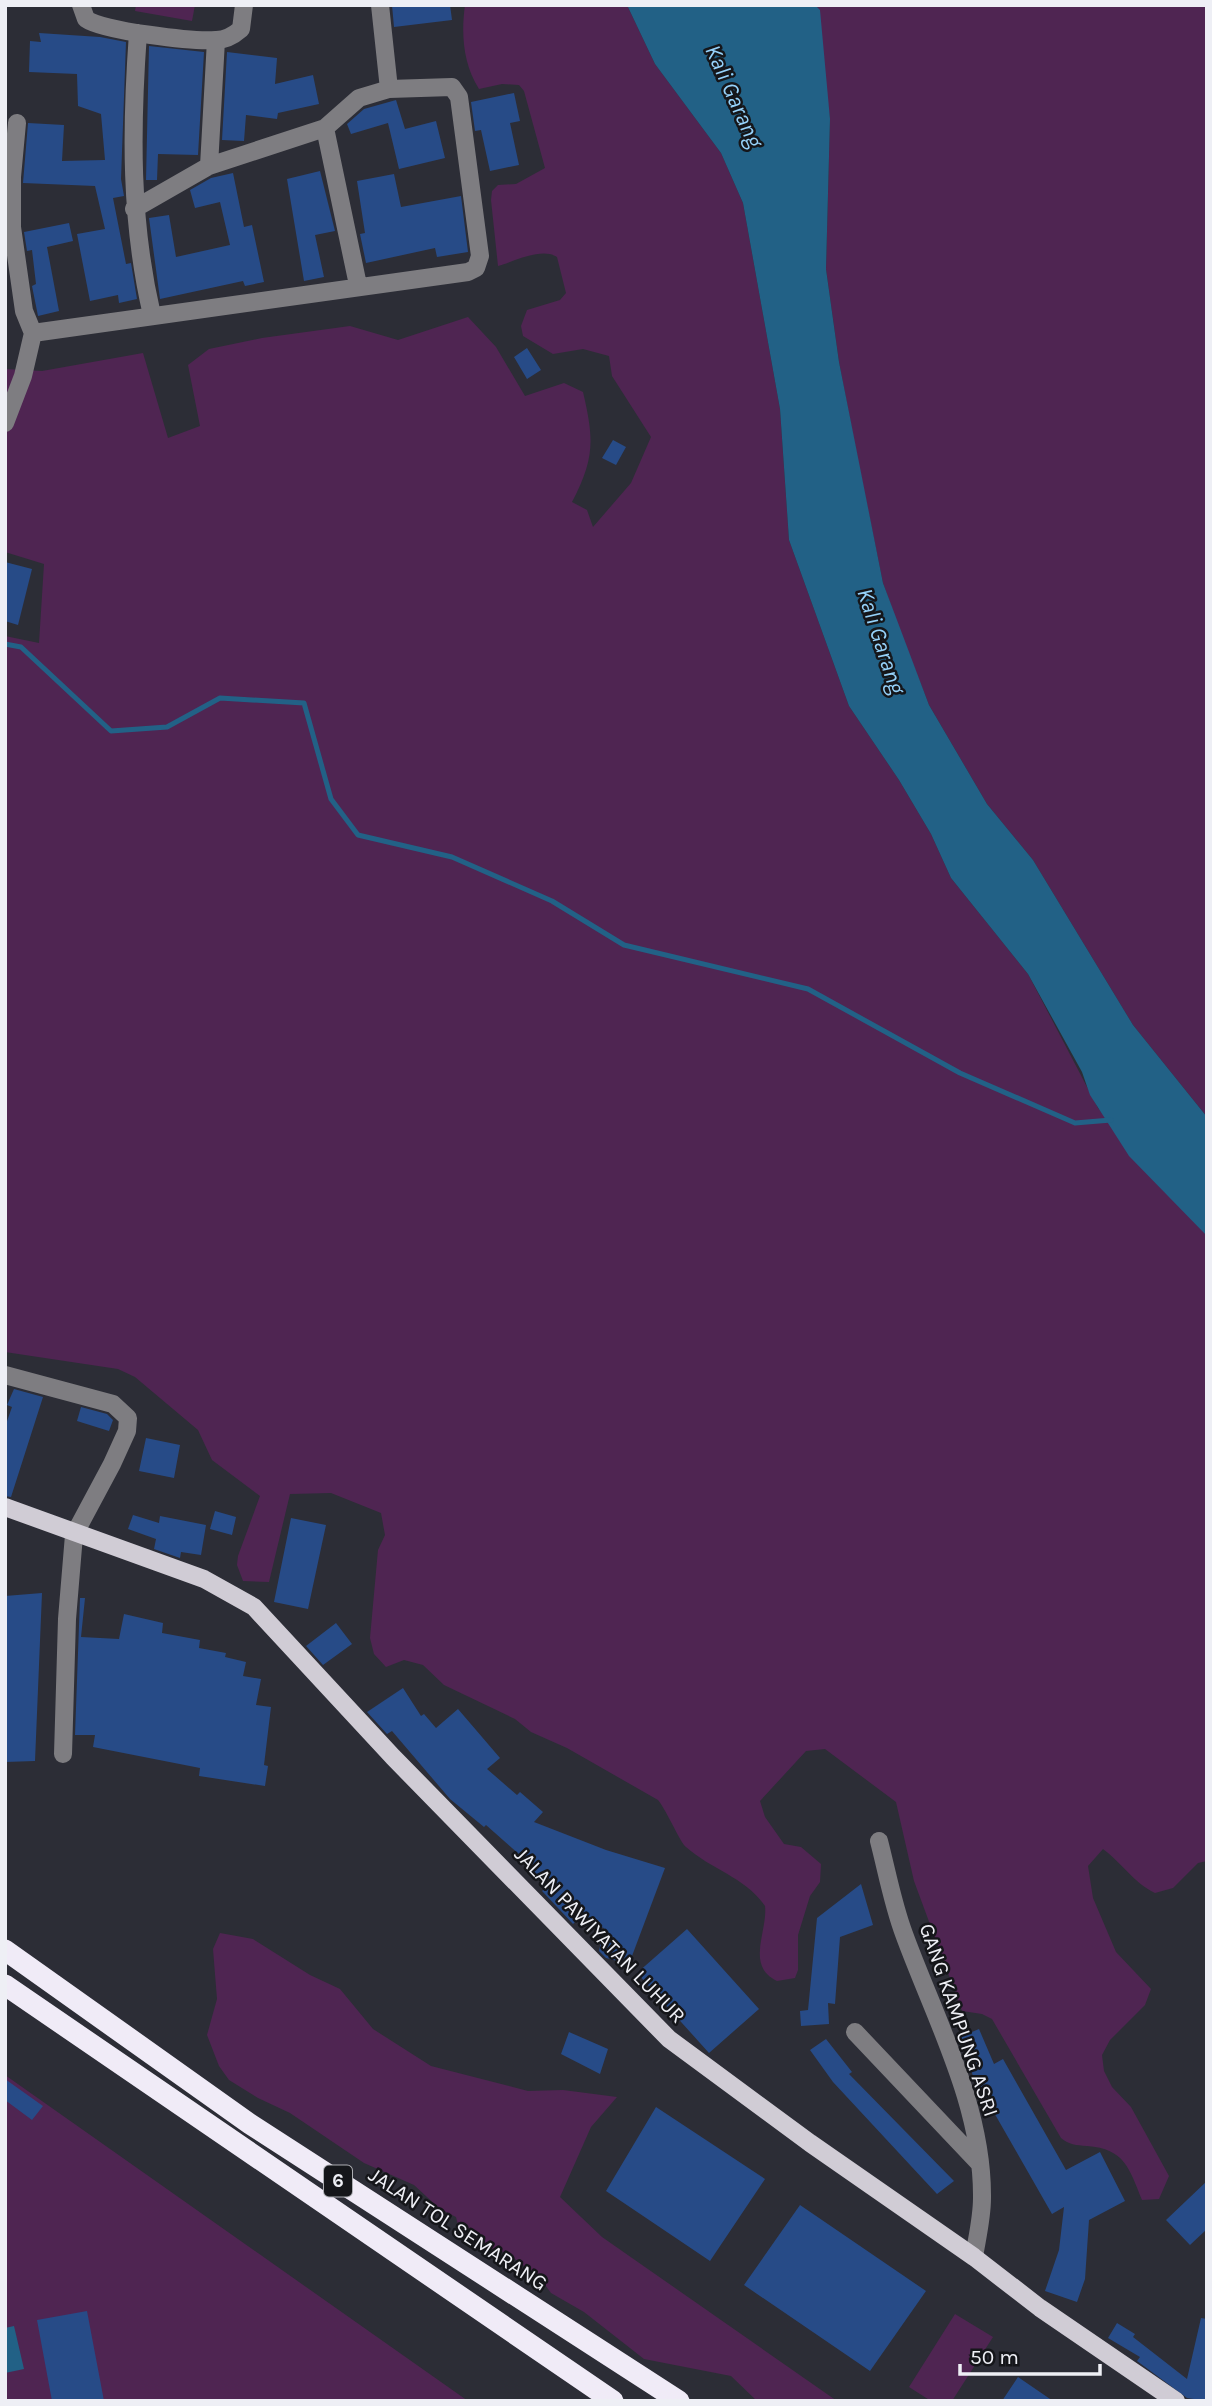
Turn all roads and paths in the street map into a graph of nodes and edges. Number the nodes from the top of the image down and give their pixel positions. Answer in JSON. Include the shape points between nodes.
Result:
{"nodes":[{"id":1,"x":81,"y":5,"type":"edge"},
{"id":2,"x":244,"y":5,"type":"edge"},
{"id":3,"x":380,"y":5,"type":"edge"},
{"id":4,"x":138,"y":33,"type":"junction"},
{"id":5,"x":216,"y":40,"type":"junction"},
{"id":6,"x":389,"y":89,"type":"junction"},
{"id":7,"x":17,"y":123,"type":"dead end"},
{"id":8,"x":325,"y":128,"type":"junction"},
{"id":9,"x":209,"y":166,"type":"junction"},
{"id":10,"x":134,"y":209,"type":"junction"},
{"id":11,"x":358,"y":285,"type":"junction"},
{"id":12,"x":152,"y":315,"type":"junction"},
{"id":13,"x":33,"y":333,"type":"junction"},
{"id":14,"x":5,"y":423,"type":"edge"},
{"id":15,"x":5,"y":1375,"type":"edge"},
{"id":16,"x":5,"y":1507,"type":"edge"},
{"id":17,"x":74,"y":1535,"type":"junction"},
{"id":18,"x":63,"y":1754,"type":"dead end"},
{"id":19,"x":879,"y":1842,"type":"dead end"},
{"id":20,"x":5,"y":1951,"type":"edge"},
{"id":21,"x":5,"y":1985,"type":"edge"},
{"id":22,"x":855,"y":2032,"type":"dead end"},
{"id":23,"x":980,"y":2164,"type":"junction"},
{"id":24,"x":974,"y":2256,"type":"junction"},
{"id":25,"x":613,"y":2401,"type":"edge"},
{"id":26,"x":679,"y":2401,"type":"edge"},
{"id":27,"x":1176,"y":2401,"type":"edge"}],
"edges":[{"from":1,"to":4,"type":"street","via":[[91,23]]},
{"from":2,"to":5,"type":"street","via":[[241,29]]},
{"from":3,"to":6,"type":"street"},
{"from":4,"to":5,"type":"street"},
{"from":4,"to":10,"type":"street","via":[[132,117]]},
{"from":5,"to":9,"type":"street"},
{"from":6,"to":8,"type":"street","via":[[359,98]]},
{"from":6,"to":11,"type":"street","via":[[441,85],[452,87],[459,97],[479,262],[468,272]]},
{"from":7,"to":13,"type":"street","via":[[12,227],[24,310]]},
{"from":8,"to":9,"type":"street"},
{"from":8,"to":11,"type":"street"},
{"from":9,"to":10,"type":"street"},
{"from":10,"to":12,"type":"street","via":[[139,260]]},
{"from":11,"to":12,"type":"street"},
{"from":12,"to":13,"type":"street"},
{"from":13,"to":14,"type":"street"},
{"from":15,"to":17,"type":"street","via":[[113,1404],[128,1418],[112,1464]]},
{"from":16,"to":17,"type":"main road","name":"JALAN PAWIYATAN LUHUR"},
{"from":17,"to":18,"type":"street","via":[[66,1619]]},
{"from":17,"to":24,"type":"main road","name":"JALAN PAWIYATAN LUHUR","via":[[204,1579],[254,1607],[393,1757],[669,2039]]},
{"from":19,"to":23,"type":"street","name":"GANG KAMPUNG ASRI","via":[[902,1931],[957,2069]]},
{"from":20,"to":26,"type":"highway","name":"JALAN TOL SEMARANG","number":"6","via":[[250,2124]]},
{"from":21,"to":25,"type":"highway","number":"6"},
{"from":22,"to":23,"type":"street"},
{"from":23,"to":24,"type":"street","name":"GANG KAMPUNG ASRI","via":[[982,2200]]},
{"from":24,"to":27,"type":"main road","name":"JALAN PAWIYATAN LUHUR","via":[[1040,2308]]}]}
